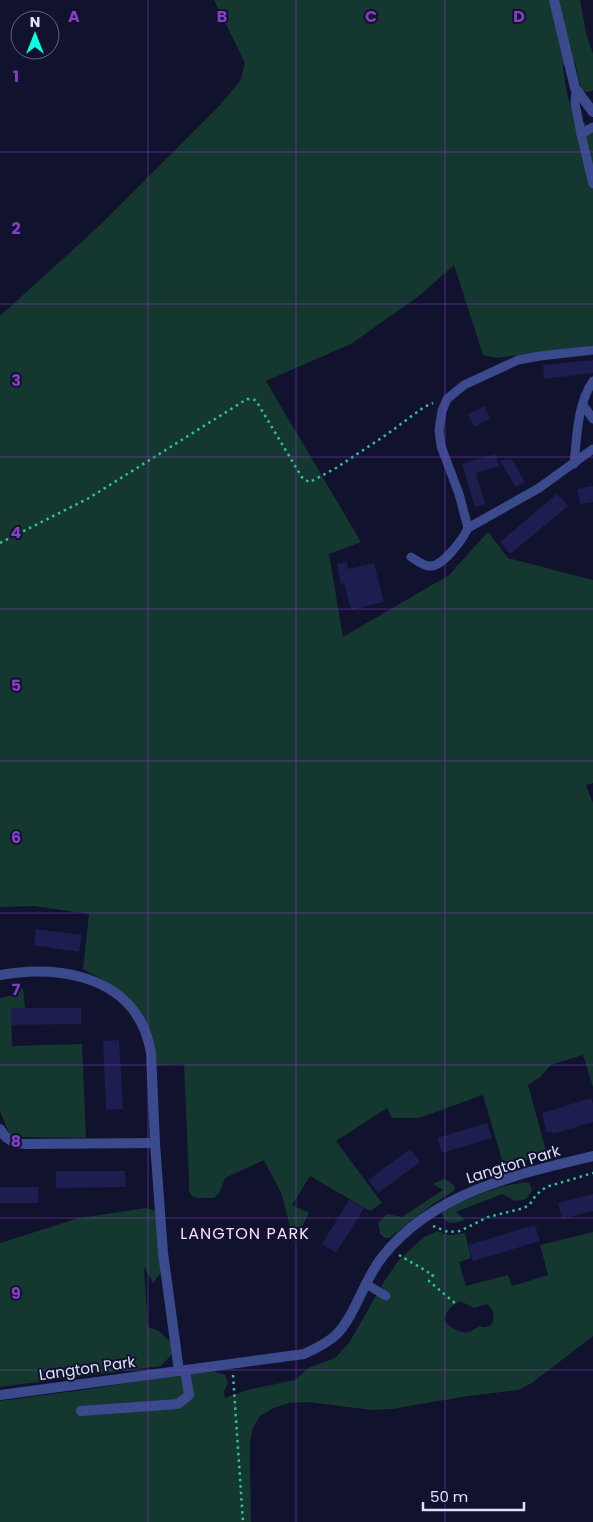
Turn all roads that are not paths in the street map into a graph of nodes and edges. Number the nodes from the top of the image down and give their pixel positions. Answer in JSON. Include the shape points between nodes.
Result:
{"nodes":[{"id":1,"x":554,"y":0,"type":"edge"},
{"id":2,"x":576,"y":90,"type":"junction"},
{"id":3,"x":593,"y":112,"type":"edge"},
{"id":4,"x":593,"y":127,"type":"edge"},
{"id":5,"x":581,"y":134,"type":"junction"},
{"id":6,"x":593,"y":184,"type":"edge"},
{"id":7,"x":593,"y":350,"type":"edge"},
{"id":8,"x":593,"y":381,"type":"edge"},
{"id":9,"x":583,"y":405,"type":"junction"},
{"id":10,"x":593,"y":419,"type":"edge"},
{"id":11,"x":593,"y":449,"type":"edge"},
{"id":12,"x":574,"y":464,"type":"junction"},
{"id":13,"x":468,"y":528,"type":"junction"},
{"id":14,"x":411,"y":557,"type":"dead end"},
{"id":15,"x":0,"y":974,"type":"edge"},
{"id":16,"x":0,"y":1129,"type":"edge"},
{"id":17,"x":155,"y":1143,"type":"junction"},
{"id":18,"x":593,"y":1156,"type":"edge"},
{"id":19,"x":366,"y":1284,"type":"junction"},
{"id":20,"x":386,"y":1296,"type":"dead end"},
{"id":21,"x":182,"y":1370,"type":"junction"},
{"id":22,"x":0,"y":1395,"type":"edge"},
{"id":23,"x":81,"y":1412,"type":"dead end"}],
"edges":[{"from":1,"to":2,"type":"street"},
{"from":2,"to":3,"type":"street"},
{"from":2,"to":5,"type":"lane"},
{"from":4,"to":5,"type":"lane"},
{"from":5,"to":6,"type":"lane"},
{"from":7,"to":13,"type":"lane","via":[[534,356],[511,362],[464,385],[446,402],[439,430],[441,446],[460,494]]},
{"from":8,"to":9,"type":"lane"},
{"from":9,"to":10,"type":"lane"},
{"from":9,"to":12,"type":"lane"},
{"from":11,"to":12,"type":"lane"},
{"from":12,"to":13,"type":"lane"},
{"from":13,"to":14,"type":"lane","via":[[456,547],[438,565],[429,566]]},
{"from":15,"to":17,"type":"street","via":[[43,971],[79,976],[112,990],[132,1008],[149,1038]]},
{"from":16,"to":17,"type":"street","via":[[13,1143]]},
{"from":17,"to":21,"type":"street","via":[[164,1253]]},
{"from":18,"to":19,"type":"street","name":"Langton Park","via":[[487,1186],[445,1204],[396,1242]]},
{"from":19,"to":20,"type":"lane"},
{"from":19,"to":21,"type":"street","name":"Langton Park","via":[[343,1326],[318,1347],[293,1356]]},
{"from":21,"to":22,"type":"street","name":"Langton Park"},
{"from":21,"to":23,"type":"street","via":[[189,1395],[178,1404]]}]}
